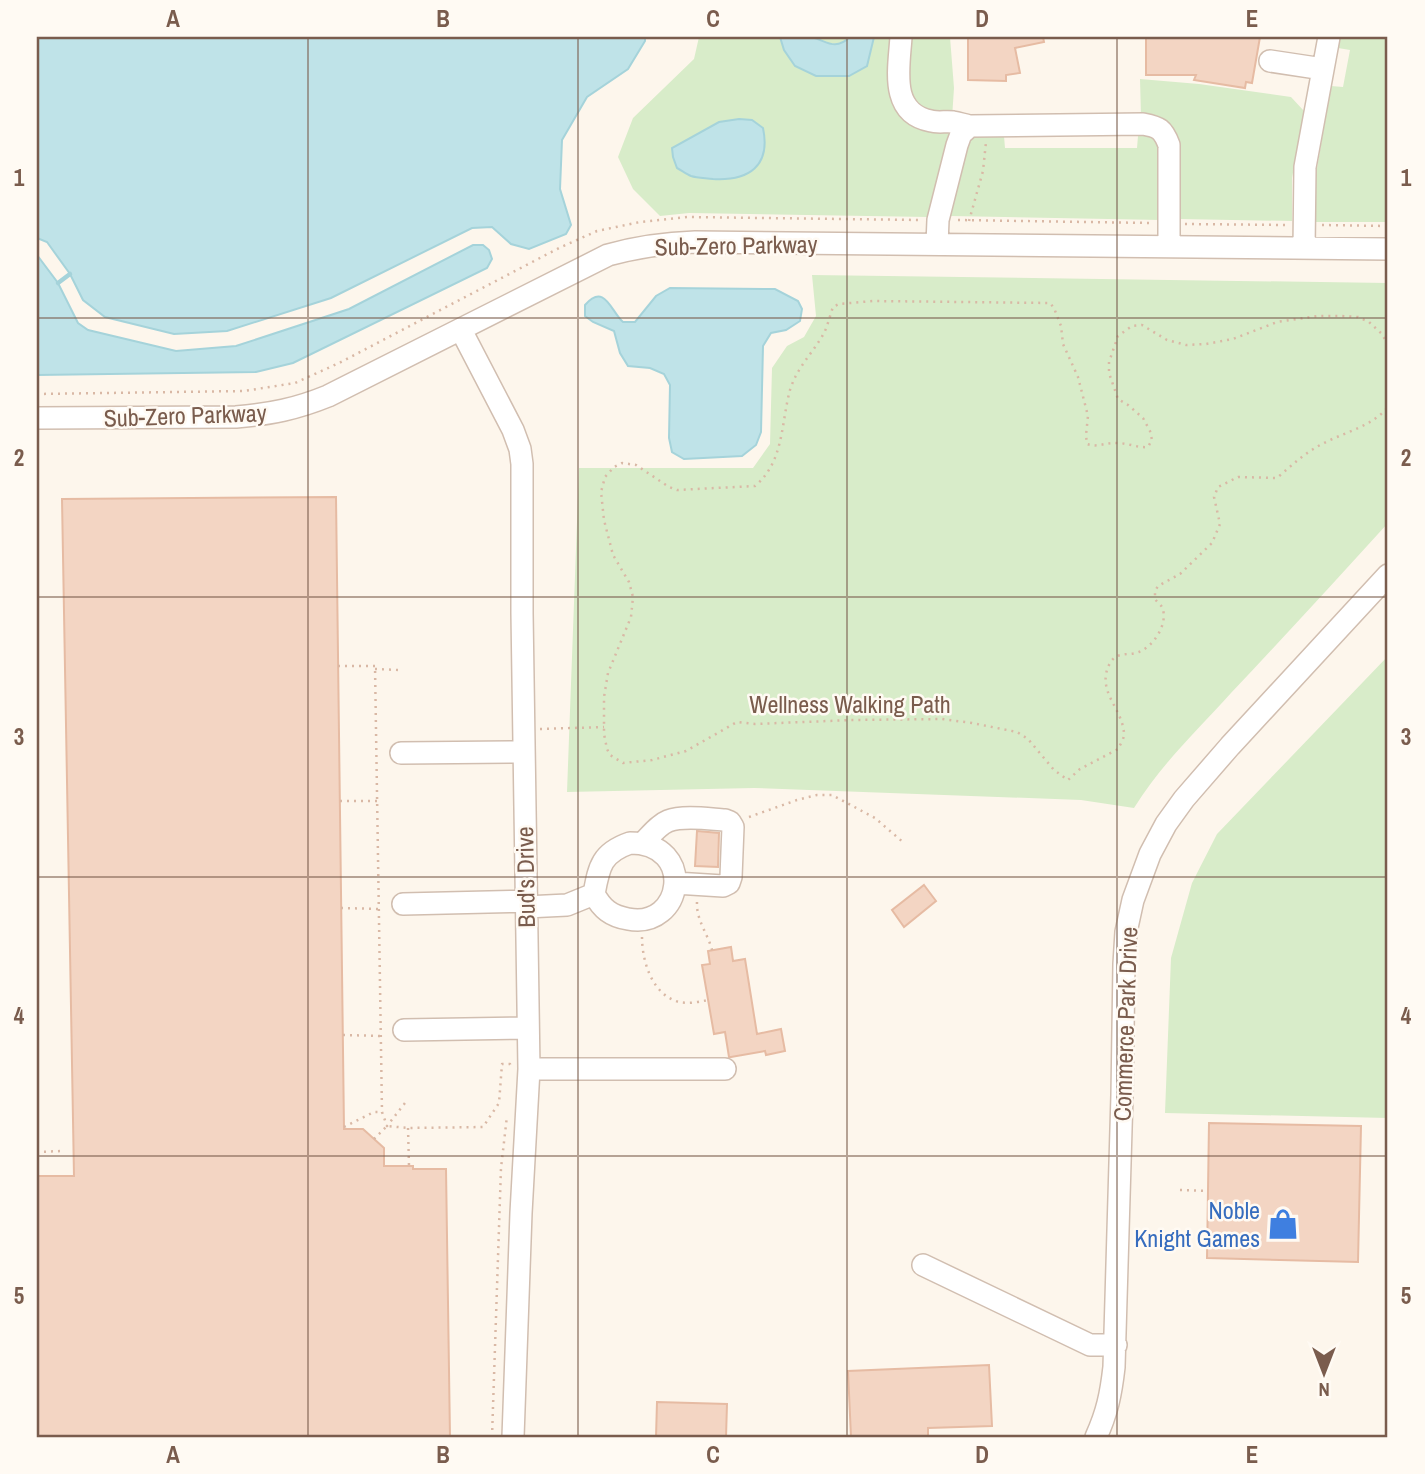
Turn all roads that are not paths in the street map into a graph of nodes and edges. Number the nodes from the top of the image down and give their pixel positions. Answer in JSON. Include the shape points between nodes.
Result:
{"nodes":[{"id":1,"x":901,"y":37,"type":"edge"},
{"id":2,"x":1329,"y":37,"type":"edge"},
{"id":3,"x":1270,"y":61,"type":"dead end"},
{"id":4,"x":1323,"y":69,"type":"junction"},
{"id":5,"x":978,"y":126,"type":"junction"},
{"id":6,"x":937,"y":244,"type":"junction"},
{"id":7,"x":1169,"y":246,"type":"junction"},
{"id":8,"x":1304,"y":248,"type":"junction"},
{"id":9,"x":1388,"y":249,"type":"edge"},
{"id":10,"x":461,"y":330,"type":"junction"},
{"id":11,"x":37,"y":418,"type":"edge"},
{"id":12,"x":1388,"y":575,"type":"edge"},
{"id":13,"x":523,"y":752,"type":"junction"},
{"id":14,"x":401,"y":753,"type":"dead end"},
{"id":15,"x":643,"y":843,"type":"junction"},
{"id":16,"x":675,"y":883,"type":"junction"},
{"id":17,"x":594,"y":894,"type":"junction"},
{"id":18,"x":402,"y":904,"type":"dead end"},
{"id":19,"x":526,"y":904,"type":"junction"},
{"id":20,"x":528,"y":1028,"type":"junction"},
{"id":21,"x":404,"y":1030,"type":"dead end"},
{"id":22,"x":725,"y":1069,"type":"dead end"},
{"id":23,"x":519,"y":1073,"type":"junction"},
{"id":24,"x":923,"y":1265,"type":"dead end"},
{"id":25,"x":1115,"y":1345,"type":"junction"},
{"id":26,"x":513,"y":1437,"type":"edge"},
{"id":27,"x":1096,"y":1437,"type":"edge"}],
"edges":[{"from":1,"to":5,"type":"street","via":[[898,87],[912,113],[929,121]]},
{"from":2,"to":4,"type":"street"},
{"from":3,"to":4,"type":"street"},
{"from":4,"to":8,"type":"street","via":[[1305,167]]},
{"from":5,"to":6,"type":"street","via":[[961,134],[938,220]]},
{"from":5,"to":7,"type":"street","via":[[1156,126],[1169,145]]},
{"from":6,"to":7,"type":"street","name":"Sub-Zero Parkway"},
{"from":6,"to":10,"type":"street","name":"Sub-Zero Parkway","via":[[695,242],[636,248],[580,268]]},
{"from":7,"to":8,"type":"street","name":"Sub-Zero Parkway"},
{"from":8,"to":9,"type":"street","name":"Sub-Zero Parkway"},
{"from":10,"to":11,"type":"street","name":"Sub-Zero Parkway","via":[[328,396],[269,414]]},
{"from":10,"to":13,"type":"street","name":"Bud's Drive","via":[[520,449]]},
{"from":12,"to":25,"type":"street","name":"Commerce Park Drive","via":[[1184,799],[1150,854],[1133,900],[1124,964]]},
{"from":13,"to":14,"type":"street"},
{"from":13,"to":19,"type":"street","name":"Bud's Drive"},
{"from":15,"to":16,"type":"street","via":[[665,855]]},
{"from":15,"to":16,"type":"street","via":[[669,820],[730,822],[729,883]]},
{"from":15,"to":17,"type":"street","via":[[617,847],[607,855]]},
{"from":16,"to":17,"type":"street","via":[[669,903],[660,912],[636,921],[612,915]]},
{"from":17,"to":19,"type":"street","via":[[567,905]]},
{"from":18,"to":19,"type":"street"},
{"from":19,"to":20,"type":"street","name":"Bud's Drive"},
{"from":20,"to":21,"type":"street"},
{"from":20,"to":23,"type":"street","name":"Bud's Drive"},
{"from":22,"to":23,"type":"street"},
{"from":23,"to":26,"type":"street","name":"Bud's Drive","via":[[521,1213]]},
{"from":24,"to":25,"type":"street","via":[[1090,1345]]},
{"from":25,"to":27,"type":"street","name":"Commerce Park Drive","via":[[1112,1392]]}]}
